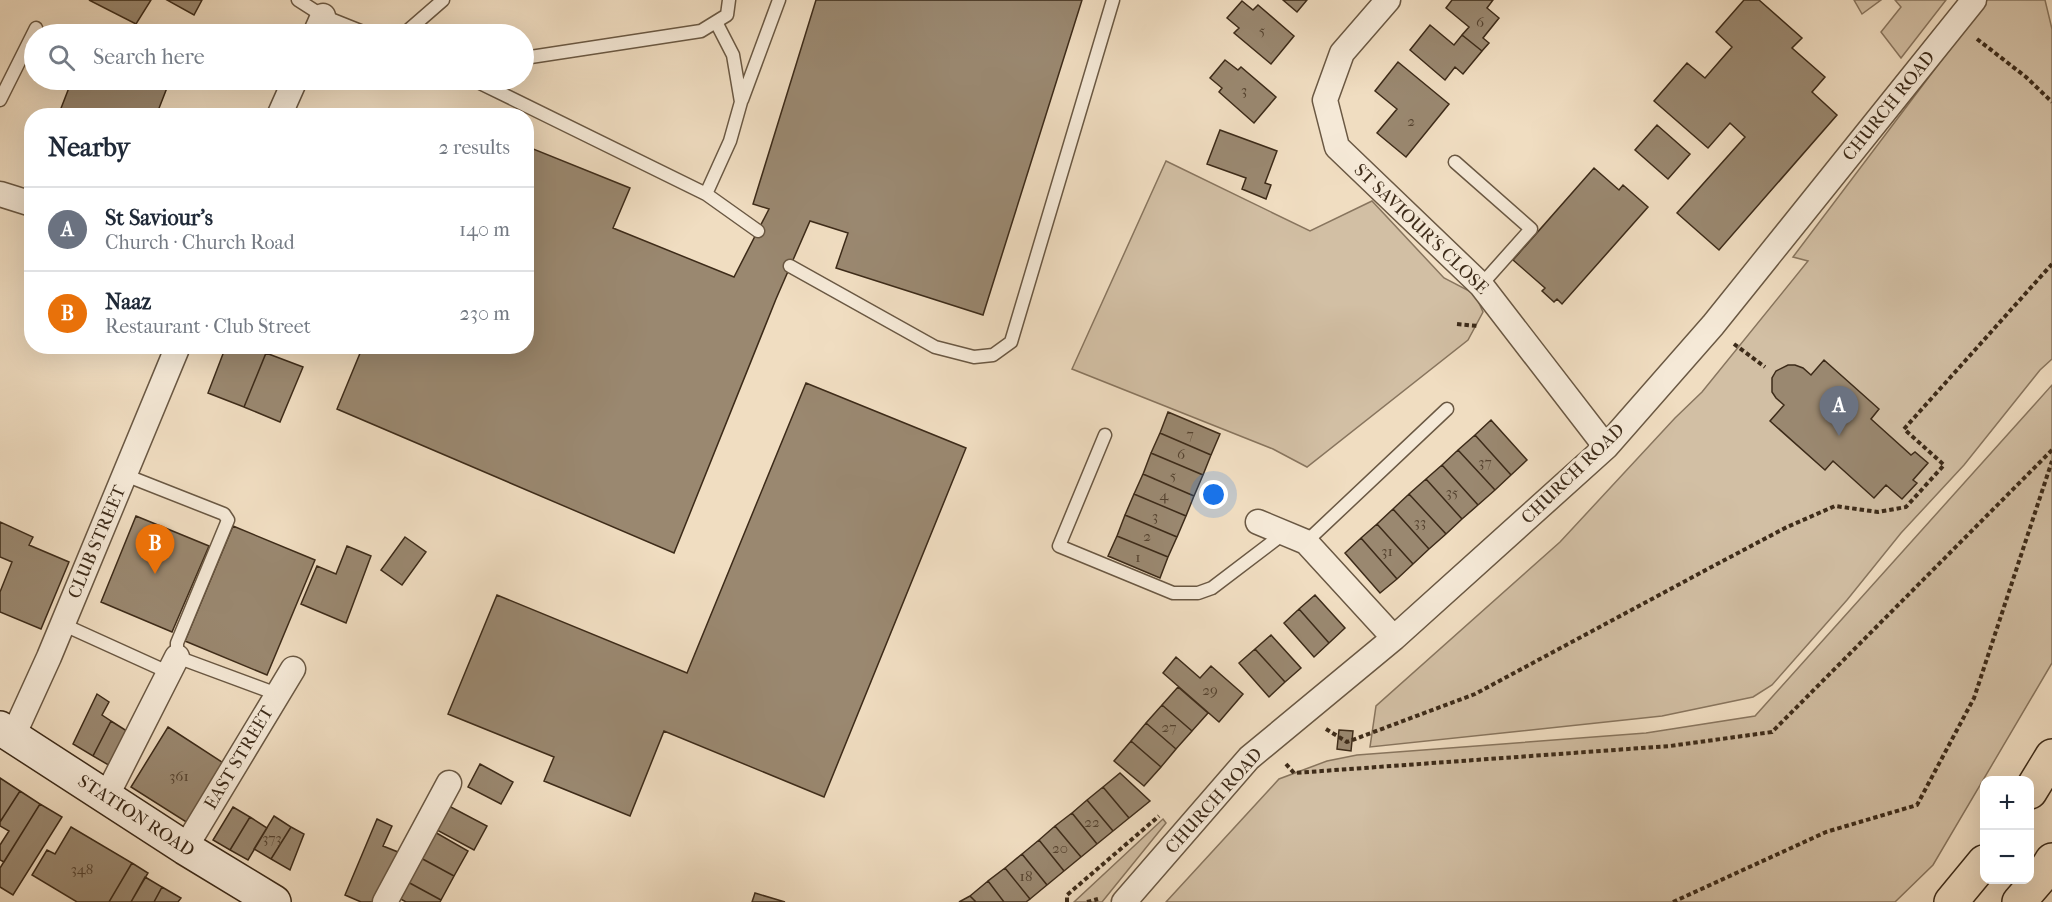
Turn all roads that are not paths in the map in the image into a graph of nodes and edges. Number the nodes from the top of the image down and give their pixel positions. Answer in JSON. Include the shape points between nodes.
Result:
{"nodes":[{"id":1,"x":298,"y":0,"type":"edge"},
{"id":2,"x":443,"y":0,"type":"edge"},
{"id":3,"x":729,"y":0,"type":"edge"},
{"id":4,"x":779,"y":0,"type":"edge"},
{"id":5,"x":1113,"y":0,"type":"edge"},
{"id":6,"x":1388,"y":0,"type":"edge"},
{"id":7,"x":1974,"y":0,"type":"edge"},
{"id":8,"x":716,"y":22,"type":"junction"},
{"id":9,"x":318,"y":24,"type":"edge"},
{"id":10,"x":415,"y":24,"type":"edge"},
{"id":11,"x":24,"y":52,"type":"edge"},
{"id":12,"x":534,"y":56,"type":"edge"},
{"id":13,"x":291,"y":90,"type":"edge"},
{"id":14,"x":494,"y":90,"type":"edge"},
{"id":15,"x":0,"y":100,"type":"edge"},
{"id":16,"x":741,"y":102,"type":"junction"},
{"id":17,"x":283,"y":108,"type":"edge"},
{"id":18,"x":531,"y":108,"type":"edge"},
{"id":19,"x":534,"y":109,"type":"edge"},
{"id":20,"x":1455,"y":162,"type":"dead end"},
{"id":21,"x":0,"y":194,"type":"edge"},
{"id":22,"x":706,"y":194,"type":"junction"},
{"id":23,"x":24,"y":202,"type":"edge"},
{"id":24,"x":758,"y":231,"type":"dead end"},
{"id":25,"x":790,"y":266,"type":"dead end"},
{"id":26,"x":1481,"y":285,"type":"junction"},
{"id":27,"x":175,"y":354,"type":"edge"},
{"id":28,"x":1447,"y":409,"type":"dead end"},
{"id":29,"x":1105,"y":435,"type":"dead end"},
{"id":30,"x":1606,"y":447,"type":"junction"},
{"id":31,"x":125,"y":475,"type":"junction"},
{"id":32,"x":1258,"y":522,"type":"dead end"},
{"id":33,"x":1283,"y":534,"type":"junction"},
{"id":34,"x":1306,"y":542,"type":"junction"},
{"id":35,"x":62,"y":624,"type":"junction"},
{"id":36,"x":1394,"y":638,"type":"junction"},
{"id":37,"x":174,"y":665,"type":"junction"},
{"id":38,"x":293,"y":669,"type":"dead end"},
{"id":39,"x":278,"y":694,"type":"junction"},
{"id":40,"x":6,"y":732,"type":"edge"},
{"id":41,"x":2052,"y":756,"type":"edge"},
{"id":42,"x":449,"y":783,"type":"dead end"},
{"id":43,"x":2034,"y":785,"type":"edge"},
{"id":44,"x":106,"y":797,"type":"junction"},
{"id":45,"x":185,"y":848,"type":"junction"},
{"id":46,"x":2052,"y":860,"type":"edge"},
{"id":47,"x":1980,"y":867,"type":"edge"},
{"id":48,"x":274,"y":902,"type":"edge"},
{"id":49,"x":385,"y":902,"type":"edge"},
{"id":50,"x":1124,"y":902,"type":"edge"},
{"id":51,"x":1951,"y":902,"type":"edge"},
{"id":52,"x":2019,"y":902,"type":"edge"}],
"edges":[{"from":1,"to":9,"type":"lane"},
{"from":2,"to":10,"type":"lane"},
{"from":3,"to":8,"type":"lane","via":[[727,15]]},
{"from":4,"to":16,"type":"lane"},
{"from":5,"to":25,"type":"lane","via":[[1011,342],[993,355],[974,357],[935,347]]},
{"from":6,"to":26,"type":"street","name":"ST SAVIOUR'S CLOSE","via":[[1342,53],[1325,100],[1337,147]]},
{"from":7,"to":30,"type":"street","name":"CHURCH ROAD","via":[[1713,325]]},
{"from":8,"to":12,"type":"lane","via":[[701,31]]},
{"from":8,"to":16,"type":"lane","via":[[733,55]]},
{"from":11,"to":15,"type":"lane"},
{"from":13,"to":17,"type":"street"},
{"from":14,"to":18,"type":"lane"},
{"from":16,"to":22,"type":"lane","via":[[730,141]]},
{"from":19,"to":22,"type":"lane"},
{"from":20,"to":26,"type":"lane","via":[[1532,229]]},
{"from":21,"to":23,"type":"street"},
{"from":22,"to":24,"type":"lane"},
{"from":26,"to":30,"type":"street","name":"ST SAVIOUR'S CLOSE"},
{"from":27,"to":31,"type":"street","name":"CLUB STREET"},
{"from":28,"to":34,"type":"lane"},
{"from":29,"to":33,"type":"lane","via":[[1059,546],[1173,592],[1198,593],[1212,588]]},
{"from":30,"to":36,"type":"street","name":"CHURCH ROAD"},
{"from":31,"to":35,"type":"street","name":"CLUB STREET"},
{"from":31,"to":37,"type":"lane","via":[[224,514],[228,519],[177,643]]},
{"from":32,"to":33,"type":"street"},
{"from":33,"to":34,"type":"street"},
{"from":34,"to":36,"type":"street"},
{"from":35,"to":37,"type":"lane"},
{"from":35,"to":40,"type":"street","name":"CLUB STREET"},
{"from":36,"to":50,"type":"street","name":"CHURCH ROAD","via":[[1249,758]]},
{"from":37,"to":39,"type":"lane"},
{"from":37,"to":44,"type":"street"},
{"from":38,"to":39,"type":"street","name":"EAST STREET"},
{"from":39,"to":45,"type":"street","name":"EAST STREET"},
{"from":40,"to":44,"type":"main road","name":"STATION ROAD"},
{"from":41,"to":43,"type":"highway"},
{"from":42,"to":49,"type":"street"},
{"from":44,"to":45,"type":"main road","name":"STATION ROAD"},
{"from":45,"to":48,"type":"main road","name":"STATION ROAD"},
{"from":46,"to":52,"type":"highway"},
{"from":47,"to":51,"type":"highway"}]}
